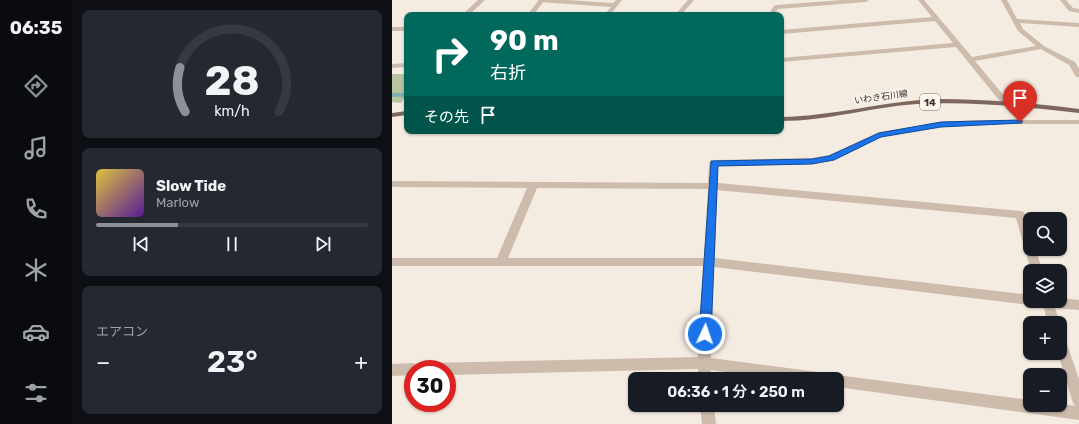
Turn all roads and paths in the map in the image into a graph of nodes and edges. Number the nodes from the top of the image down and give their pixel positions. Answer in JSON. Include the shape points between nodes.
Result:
{"nodes":[{"id":1,"x":482,"y":0,"type":"edge"},
{"id":2,"x":541,"y":0,"type":"edge"},
{"id":3,"x":619,"y":0,"type":"edge"},
{"id":4,"x":691,"y":0,"type":"edge"},
{"id":5,"x":866,"y":0,"type":"edge"},
{"id":6,"x":921,"y":0,"type":"edge"},
{"id":7,"x":1004,"y":0,"type":"edge"},
{"id":8,"x":1063,"y":0,"type":"edge"},
{"id":9,"x":815,"y":2,"type":"edge"},
{"id":10,"x":614,"y":5,"type":"junction"},
{"id":11,"x":1079,"y":11,"type":"edge"},
{"id":12,"x":468,"y":12,"type":"edge"},
{"id":13,"x":532,"y":12,"type":"edge"},
{"id":14,"x":609,"y":12,"type":"edge"},
{"id":15,"x":681,"y":12,"type":"edge"},
{"id":16,"x":773,"y":12,"type":"edge"},
{"id":17,"x":936,"y":19,"type":"junction"},
{"id":18,"x":1015,"y":21,"type":"junction"},
{"id":19,"x":1079,"y":25,"type":"edge"},
{"id":20,"x":392,"y":29,"type":"edge"},
{"id":21,"x":404,"y":29,"type":"edge"},
{"id":22,"x":784,"y":32,"type":"edge"},
{"id":23,"x":957,"y":45,"type":"junction"},
{"id":24,"x":1042,"y":47,"type":"junction"},
{"id":25,"x":784,"y":60,"type":"edge"},
{"id":26,"x":970,"y":60,"type":"junction"},
{"id":27,"x":404,"y":65,"type":"edge"},
{"id":28,"x":392,"y":66,"type":"edge"},
{"id":29,"x":1079,"y":75,"type":"edge"},
{"id":30,"x":1006,"y":103,"type":"junction"},
{"id":31,"x":1079,"y":111,"type":"edge"},
{"id":32,"x":404,"y":113,"type":"edge"},
{"id":33,"x":392,"y":114,"type":"edge"},
{"id":34,"x":784,"y":119,"type":"edge"},
{"id":35,"x":1079,"y":122,"type":"edge"},
{"id":36,"x":392,"y":184,"type":"edge"},
{"id":37,"x":533,"y":186,"type":"junction"},
{"id":38,"x":713,"y":186,"type":"junction"},
{"id":39,"x":1023,"y":225,"type":"edge"},
{"id":40,"x":392,"y":262,"type":"edge"},
{"id":41,"x":501,"y":262,"type":"junction"},
{"id":42,"x":709,"y":262,"type":"junction"},
{"id":43,"x":1023,"y":299,"type":"edge"},
{"id":44,"x":1067,"y":304,"type":"edge"},
{"id":45,"x":1079,"y":305,"type":"edge"},
{"id":46,"x":1066,"y":360,"type":"edge"},
{"id":47,"x":704,"y":363,"type":"junction"},
{"id":48,"x":456,"y":368,"type":"edge"},
{"id":49,"x":404,"y":369,"type":"edge"},
{"id":50,"x":392,"y":370,"type":"edge"},
{"id":51,"x":705,"y":372,"type":"edge"},
{"id":52,"x":773,"y":372,"type":"edge"},
{"id":53,"x":844,"y":381,"type":"edge"},
{"id":54,"x":1079,"y":400,"type":"edge"},
{"id":55,"x":708,"y":412,"type":"edge"},
{"id":56,"x":1079,"y":413,"type":"edge"},
{"id":57,"x":709,"y":424,"type":"edge"}],
"edges":[{"from":1,"to":12,"type":"street"},
{"from":2,"to":10,"type":"street"},
{"from":2,"to":13,"type":"street"},
{"from":3,"to":10,"type":"street"},
{"from":4,"to":15,"type":"street"},
{"from":5,"to":9,"type":"street"},
{"from":6,"to":17,"type":"street"},
{"from":7,"to":18,"type":"street"},
{"from":8,"to":11,"type":"street","via":[[1071,10]]},
{"from":9,"to":16,"type":"street","via":[[776,7]]},
{"from":10,"to":14,"type":"street"},
{"from":17,"to":22,"type":"street"},
{"from":17,"to":23,"type":"street"},
{"from":18,"to":19,"type":"street"},
{"from":18,"to":24,"type":"street","via":[[1020,30]]},
{"from":20,"to":21,"type":"street"},
{"from":23,"to":25,"type":"street"},
{"from":23,"to":26,"type":"street"},
{"from":24,"to":26,"type":"street"},
{"from":24,"to":29,"type":"street","via":[[1072,64]]},
{"from":26,"to":30,"type":"street"},
{"from":27,"to":28,"type":"street"},
{"from":30,"to":31,"type":"main road","name":"いわき石川線","number":"14"},
{"from":30,"to":34,"type":"main road","name":"いわき石川線","number":"14","via":[[916,102],[796,120]]},
{"from":32,"to":33,"type":"main road"},
{"from":35,"to":38,"type":"street","via":[[941,124],[879,135],[831,158],[714,163]]},
{"from":36,"to":37,"type":"street"},
{"from":37,"to":38,"type":"street"},
{"from":37,"to":41,"type":"street"},
{"from":38,"to":39,"type":"street","via":[[1020,215]]},
{"from":38,"to":42,"type":"street"},
{"from":40,"to":41,"type":"street"},
{"from":41,"to":42,"type":"street"},
{"from":42,"to":43,"type":"street"},
{"from":42,"to":47,"type":"street"},
{"from":44,"to":45,"type":"street"},
{"from":46,"to":54,"type":"street"},
{"from":47,"to":48,"type":"street"},
{"from":47,"to":51,"type":"street"},
{"from":47,"to":52,"type":"street"},
{"from":49,"to":50,"type":"street"},
{"from":53,"to":56,"type":"street"},
{"from":55,"to":57,"type":"street"}]}
